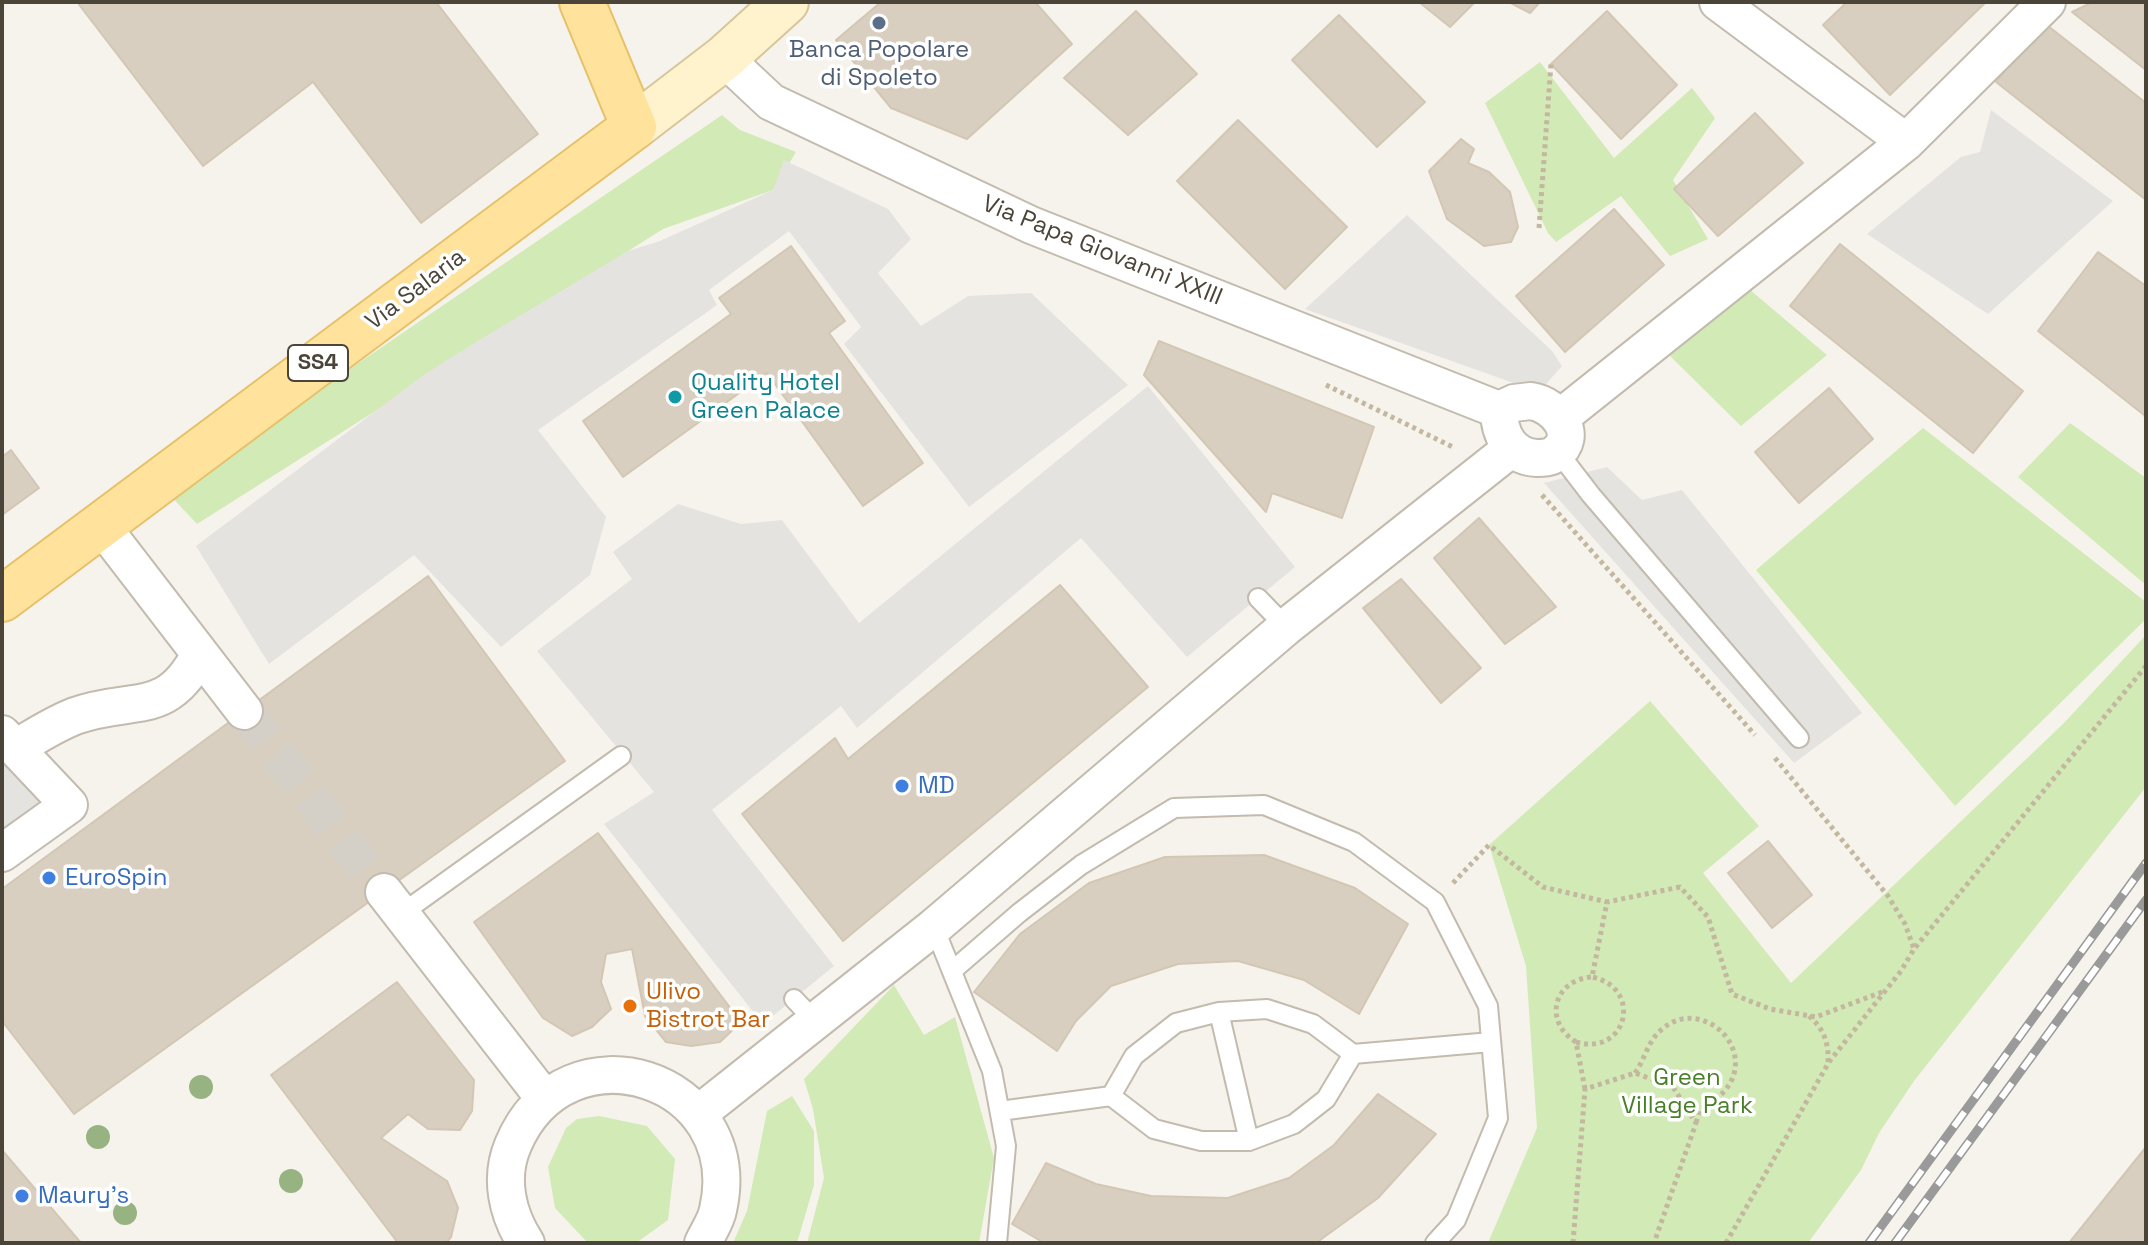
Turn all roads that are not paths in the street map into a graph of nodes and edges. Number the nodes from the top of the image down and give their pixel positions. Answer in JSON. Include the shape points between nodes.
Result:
{"nodes":[{"id":1,"x":582,"y":2,"type":"edge"},
{"id":2,"x":786,"y":2,"type":"edge"},
{"id":3,"x":1718,"y":2,"type":"edge"},
{"id":4,"x":2047,"y":2,"type":"edge"},
{"id":5,"x":724,"y":58,"type":"junction"},
{"id":6,"x":634,"y":127,"type":"junction"},
{"id":7,"x":1906,"y":142,"type":"junction"},
{"id":8,"x":1499,"y":410,"type":"junction"},
{"id":9,"x":1559,"y":435,"type":"junction"},
{"id":10,"x":1512,"y":448,"type":"junction"},
{"id":11,"x":101,"y":525,"type":"junction"},
{"id":12,"x":1258,"y":598,"type":"dead end"},
{"id":13,"x":2,"y":599,"type":"edge"},
{"id":14,"x":1286,"y":627,"type":"junction"},
{"id":15,"x":200,"y":654,"type":"junction"},
{"id":16,"x":244,"y":711,"type":"tunnel mouth"},
{"id":17,"x":1799,"y":738,"type":"dead end"},
{"id":18,"x":9,"y":741,"type":"edge"},
{"id":19,"x":621,"y":756,"type":"dead end"},
{"id":20,"x":2,"y":853,"type":"edge"},
{"id":21,"x":392,"y":903,"type":"joint"},
{"id":22,"x":934,"y":927,"type":"junction"},
{"id":23,"x":952,"y":971,"type":"junction"},
{"id":24,"x":1219,"y":1012,"type":"junction"},
{"id":25,"x":1491,"y":1042,"type":"junction"},
{"id":26,"x":1353,"y":1054,"type":"junction"},
{"id":27,"x":1111,"y":1096,"type":"junction"},
{"id":28,"x":544,"y":1098,"type":"junction"},
{"id":29,"x":1000,"y":1111,"type":"junction"},
{"id":30,"x":698,"y":1114,"type":"junction"},
{"id":31,"x":1249,"y":1141,"type":"junction"},
{"id":32,"x":526,"y":1243,"type":"edge"},
{"id":33,"x":703,"y":1243,"type":"edge"},
{"id":34,"x":997,"y":1243,"type":"edge"},
{"id":35,"x":1435,"y":1243,"type":"edge"}],
"edges":[{"from":1,"to":6,"type":"main road"},
{"from":2,"to":5,"type":"main road","name":"Via Salaria","number":"SS4"},
{"from":3,"to":7,"type":"street"},
{"from":4,"to":7,"type":"street"},
{"from":5,"to":6,"type":"main road","name":"Via Salaria","number":"SS4"},
{"from":5,"to":8,"type":"street","name":"Via Papa Giovanni XXIII","via":[[771,102],[1031,225]]},
{"from":6,"to":11,"type":"main road","name":"Via Salaria","number":"SS4"},
{"from":7,"to":9,"type":"street"},
{"from":8,"to":9,"type":"street","via":[[1531,401],[1548,406]]},
{"from":8,"to":10,"type":"street","via":[[1499,423]]},
{"from":9,"to":10,"type":"street","via":[[1548,457],[1528,457]]},
{"from":9,"to":17,"type":"lane","via":[[1591,495]]},
{"from":10,"to":14,"type":"street"},
{"from":11,"to":13,"type":"main road","name":"Via Salaria","number":"SS4"},
{"from":11,"to":15,"type":"street"},
{"from":12,"to":14,"type":"lane"},
{"from":14,"to":22,"type":"street"},
{"from":15,"to":16,"type":"street"},
{"from":15,"to":18,"type":"street","via":[[189,676],[171,693],[76,716]]},
{"from":18,"to":20,"type":"street","via":[[69,805]]},
{"from":19,"to":21,"type":"lane"},
{"from":21,"to":28,"type":"street"},
{"from":22,"to":23,"type":"lane"},
{"from":22,"to":30,"type":"street","via":[[804,1010]]},
{"from":23,"to":25,"type":"lane","via":[[1081,865],[1174,808],[1264,805],[1354,842],[1435,902],[1488,1006]]},
{"from":23,"to":29,"type":"lane","via":[[992,1071]]},
{"from":24,"to":26,"type":"lane","via":[[1267,1009],[1313,1024]]},
{"from":24,"to":27,"type":"lane","via":[[1176,1023],[1134,1056]]},
{"from":24,"to":31,"type":"lane"},
{"from":25,"to":26,"type":"lane"},
{"from":25,"to":35,"type":"lane","via":[[1498,1118],[1456,1220]]},
{"from":26,"to":31,"type":"lane","via":[[1326,1099],[1294,1124]]},
{"from":27,"to":29,"type":"lane"},
{"from":27,"to":31,"type":"lane","via":[[1154,1129],[1201,1141]]},
{"from":28,"to":30,"type":"street","via":[[574,1081],[607,1074],[641,1077],[673,1091]]},
{"from":28,"to":32,"type":"street","via":[[521,1124],[508,1156],[505,1191],[514,1225]]},
{"from":29,"to":34,"type":"lane","via":[[1006,1146]]},
{"from":30,"to":33,"type":"street","via":[[716,1144],[722,1178],[718,1212]]}]}
